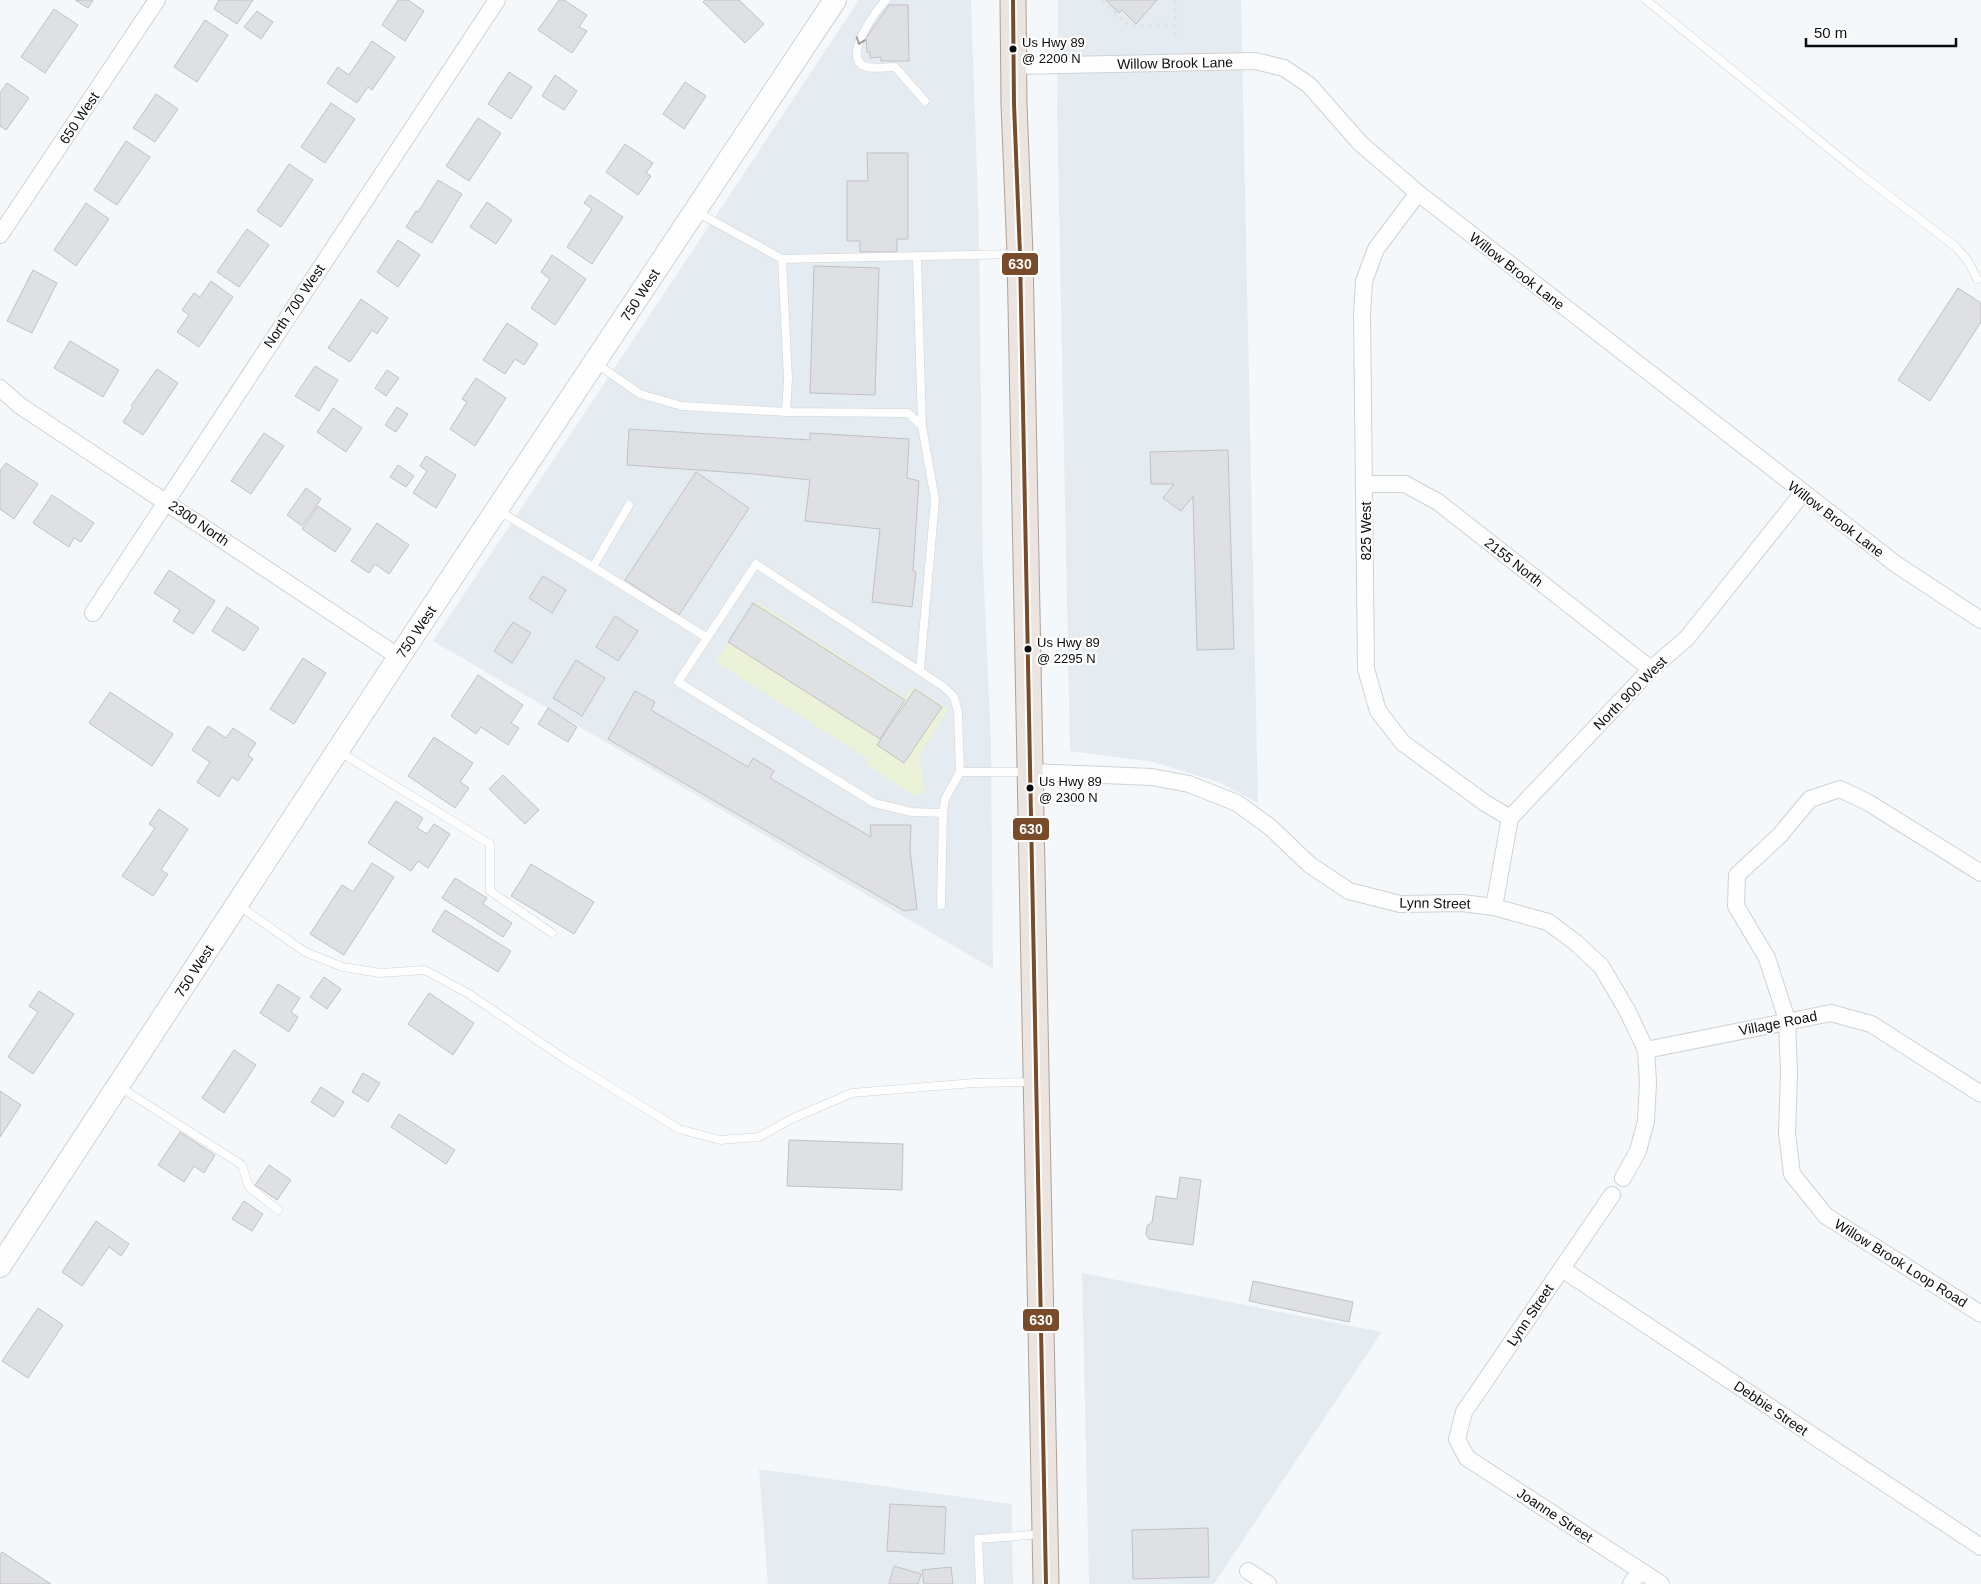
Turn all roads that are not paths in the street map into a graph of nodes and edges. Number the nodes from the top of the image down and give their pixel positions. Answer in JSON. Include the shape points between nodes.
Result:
{"nodes":[{"id":1,"x":157,"y":0,"type":"edge"},
{"id":2,"x":496,"y":0,"type":"edge"},
{"id":3,"x":886,"y":0,"type":"edge"},
{"id":4,"x":1646,"y":0,"type":"edge"},
{"id":5,"x":831,"y":1,"type":"edge"},
{"id":6,"x":1012,"y":3,"type":"edge"},
{"id":7,"x":1014,"y":66,"type":"junction"},
{"id":8,"x":925,"y":101,"type":"dead end"},
{"id":9,"x":1418,"y":193,"type":"junction"},
{"id":10,"x":695,"y":211,"type":"junction"},
{"id":11,"x":0,"y":235,"type":"edge"},
{"id":12,"x":1020,"y":254,"type":"junction"},
{"id":13,"x":917,"y":257,"type":"junction"},
{"id":14,"x":782,"y":260,"type":"junction"},
{"id":15,"x":1977,"y":279,"type":"dead end"},
{"id":16,"x":595,"y":362,"type":"junction"},
{"id":17,"x":0,"y":388,"type":"edge"},
{"id":18,"x":786,"y":412,"type":"junction"},
{"id":19,"x":922,"y":426,"type":"junction"},
{"id":20,"x":1365,"y":484,"type":"junction"},
{"id":21,"x":1802,"y":494,"type":"junction"},
{"id":22,"x":166,"y":501,"type":"junction"},
{"id":23,"x":628,"y":505,"type":"dead end"},
{"id":24,"x":497,"y":510,"type":"junction"},
{"id":25,"x":593,"y":567,"type":"junction"},
{"id":26,"x":93,"y":613,"type":"dead end"},
{"id":27,"x":1981,"y":620,"type":"edge"},
{"id":28,"x":706,"y":637,"type":"junction"},
{"id":29,"x":399,"y":657,"type":"junction"},
{"id":30,"x":920,"y":669,"type":"junction"},
{"id":31,"x":1651,"y":670,"type":"junction"},
{"id":32,"x":338,"y":751,"type":"junction"},
{"id":33,"x":960,"y":772,"type":"junction"},
{"id":34,"x":1030,"y":772,"type":"junction"},
{"id":35,"x":943,"y":813,"type":"junction"},
{"id":36,"x":1510,"y":818,"type":"junction"},
{"id":37,"x":1981,"y":873,"type":"edge"},
{"id":38,"x":237,"y":905,"type":"junction"},
{"id":39,"x":941,"y":905,"type":"dead end"},
{"id":40,"x":1494,"y":907,"type":"junction"},
{"id":41,"x":552,"y":933,"type":"dead end"},
{"id":42,"x":1787,"y":1020,"type":"junction"},
{"id":43,"x":1646,"y":1050,"type":"junction"},
{"id":44,"x":1037,"y":1082,"type":"junction"},
{"id":45,"x":118,"y":1086,"type":"junction"},
{"id":46,"x":1981,"y":1094,"type":"edge"},
{"id":47,"x":1623,"y":1178,"type":"dead end"},
{"id":48,"x":1612,"y":1195,"type":"dead end"},
{"id":49,"x":278,"y":1210,"type":"dead end"},
{"id":50,"x":0,"y":1266,"type":"edge"},
{"id":51,"x":1562,"y":1269,"type":"junction"},
{"id":52,"x":1981,"y":1314,"type":"edge"},
{"id":53,"x":1457,"y":1438,"type":"joint"},
{"id":54,"x":1045,"y":1534,"type":"junction"},
{"id":55,"x":1981,"y":1547,"type":"edge"},
{"id":56,"x":1248,"y":1571,"type":"dead end"},
{"id":57,"x":1636,"y":1577,"type":"edge"},
{"id":58,"x":980,"y":1584,"type":"edge"},
{"id":59,"x":1046,"y":1584,"type":"edge"},
{"id":60,"x":1268,"y":1584,"type":"edge"},
{"id":61,"x":1660,"y":1584,"type":"edge"}],
"edges":[{"from":1,"to":11,"type":"street","name":"650 West"},
{"from":2,"to":22,"type":"street","name":"North 700 West"},
{"from":3,"to":8,"type":"lane","one_way":true,"via":[[862,35],[858,59],[866,67],[895,67]]},
{"from":4,"to":15,"type":"lane","via":[[1956,247]]},
{"from":5,"to":10,"type":"street","name":"750 West"},
{"from":6,"to":7,"type":"main road"},
{"from":7,"to":9,"type":"street","name":"Willow Brook Lane","via":[[1255,61],[1284,68],[1309,85],[1360,143]]},
{"from":7,"to":12,"type":"main road"},
{"from":9,"to":20,"type":"street","name":"825 West","via":[[1376,249],[1364,281]]},
{"from":9,"to":21,"type":"street","name":"Willow Brook Lane"},
{"from":10,"to":14,"type":"lane"},
{"from":10,"to":16,"type":"street","name":"750 West"},
{"from":12,"to":13,"type":"lane"},
{"from":12,"to":34,"type":"main road"},
{"from":13,"to":14,"type":"lane"},
{"from":13,"to":19,"type":"lane"},
{"from":14,"to":18,"type":"lane","via":[[788,378]]},
{"from":16,"to":18,"type":"lane","via":[[640,394],[682,406]]},
{"from":16,"to":24,"type":"street","name":"750 West"},
{"from":17,"to":22,"type":"street","name":"2300 North","via":[[19,405]]},
{"from":18,"to":19,"type":"lane","via":[[908,413]]},
{"from":19,"to":30,"type":"lane","via":[[935,500]]},
{"from":20,"to":31,"type":"street","name":"2155 North","via":[[1405,484],[1438,502]]},
{"from":20,"to":36,"type":"street","name":"825 West","via":[[1366,669],[1378,711],[1403,743]]},
{"from":21,"to":27,"type":"street","name":"Willow Brook Lane","via":[[1897,565]]},
{"from":21,"to":31,"type":"street","name":"North 900 West","via":[[1686,638]]},
{"from":22,"to":26,"type":"street","name":"North 700 West"},
{"from":22,"to":29,"type":"street","name":"2300 North"},
{"from":23,"to":25,"type":"lane"},
{"from":24,"to":25,"type":"lane"},
{"from":24,"to":29,"type":"street","name":"750 West"},
{"from":25,"to":28,"type":"lane"},
{"from":28,"to":30,"type":"lane","via":[[756,564]]},
{"from":28,"to":35,"type":"lane","via":[[678,682],[874,803],[912,812]]},
{"from":29,"to":32,"type":"street","name":"750 West"},
{"from":30,"to":33,"type":"lane","via":[[954,697],[958,712]]},
{"from":31,"to":36,"type":"street","name":"North 900 West"},
{"from":32,"to":38,"type":"street","name":"750 West"},
{"from":32,"to":41,"type":"lane","via":[[490,844],[490,891]]},
{"from":33,"to":34,"type":"lane"},
{"from":33,"to":35,"type":"lane","via":[[945,800]]},
{"from":34,"to":40,"type":"street","name":"Lynn Street","via":[[1152,777],[1189,784],[1237,803],[1270,827],[1310,865],[1349,891],[1400,904],[1462,903]]},
{"from":34,"to":44,"type":"main road"},
{"from":35,"to":39,"type":"lane"},
{"from":36,"to":40,"type":"street"},
{"from":37,"to":42,"type":"street","name":"Willow Brook Loop Road","via":[[1869,803],[1840,789],[1810,799],[1780,835],[1737,875],[1736,906],[1767,958]]},
{"from":38,"to":44,"type":"lane","via":[[305,952],[343,967],[380,973],[425,970],[679,1129],[720,1140],[759,1137],[790,1119],[852,1093],[974,1083]]},
{"from":38,"to":45,"type":"street","name":"750 West"},
{"from":40,"to":43,"type":"street","name":"Lynn Street","via":[[1548,922],[1601,966]]},
{"from":42,"to":43,"type":"street","name":"Village Road"},
{"from":42,"to":46,"type":"street","name":"Village Road","via":[[1831,1013],[1871,1024]]},
{"from":42,"to":52,"type":"street","name":"Willow Brook Loop Road","via":[[1787,1133],[1792,1174],[1826,1216]]},
{"from":43,"to":47,"type":"street","name":"Lynn Street","via":[[1646,1121],[1638,1151]]},
{"from":44,"to":54,"type":"main road"},
{"from":45,"to":49,"type":"lane","via":[[242,1166],[249,1187]]},
{"from":45,"to":50,"type":"street","name":"750 West"},
{"from":48,"to":51,"type":"street","name":"Lynn Street"},
{"from":51,"to":53,"type":"street","name":"Lynn Street","via":[[1464,1412]]},
{"from":51,"to":55,"type":"street","name":"Debbie Street"},
{"from":53,"to":57,"type":"street","name":"Joanne Street","via":[[1467,1458]]},
{"from":54,"to":58,"type":"lane","via":[[978,1539]]},
{"from":54,"to":59,"type":"main road"},
{"from":56,"to":60,"type":"street"},
{"from":57,"to":61,"type":"street","name":"Joanne Street"}]}
